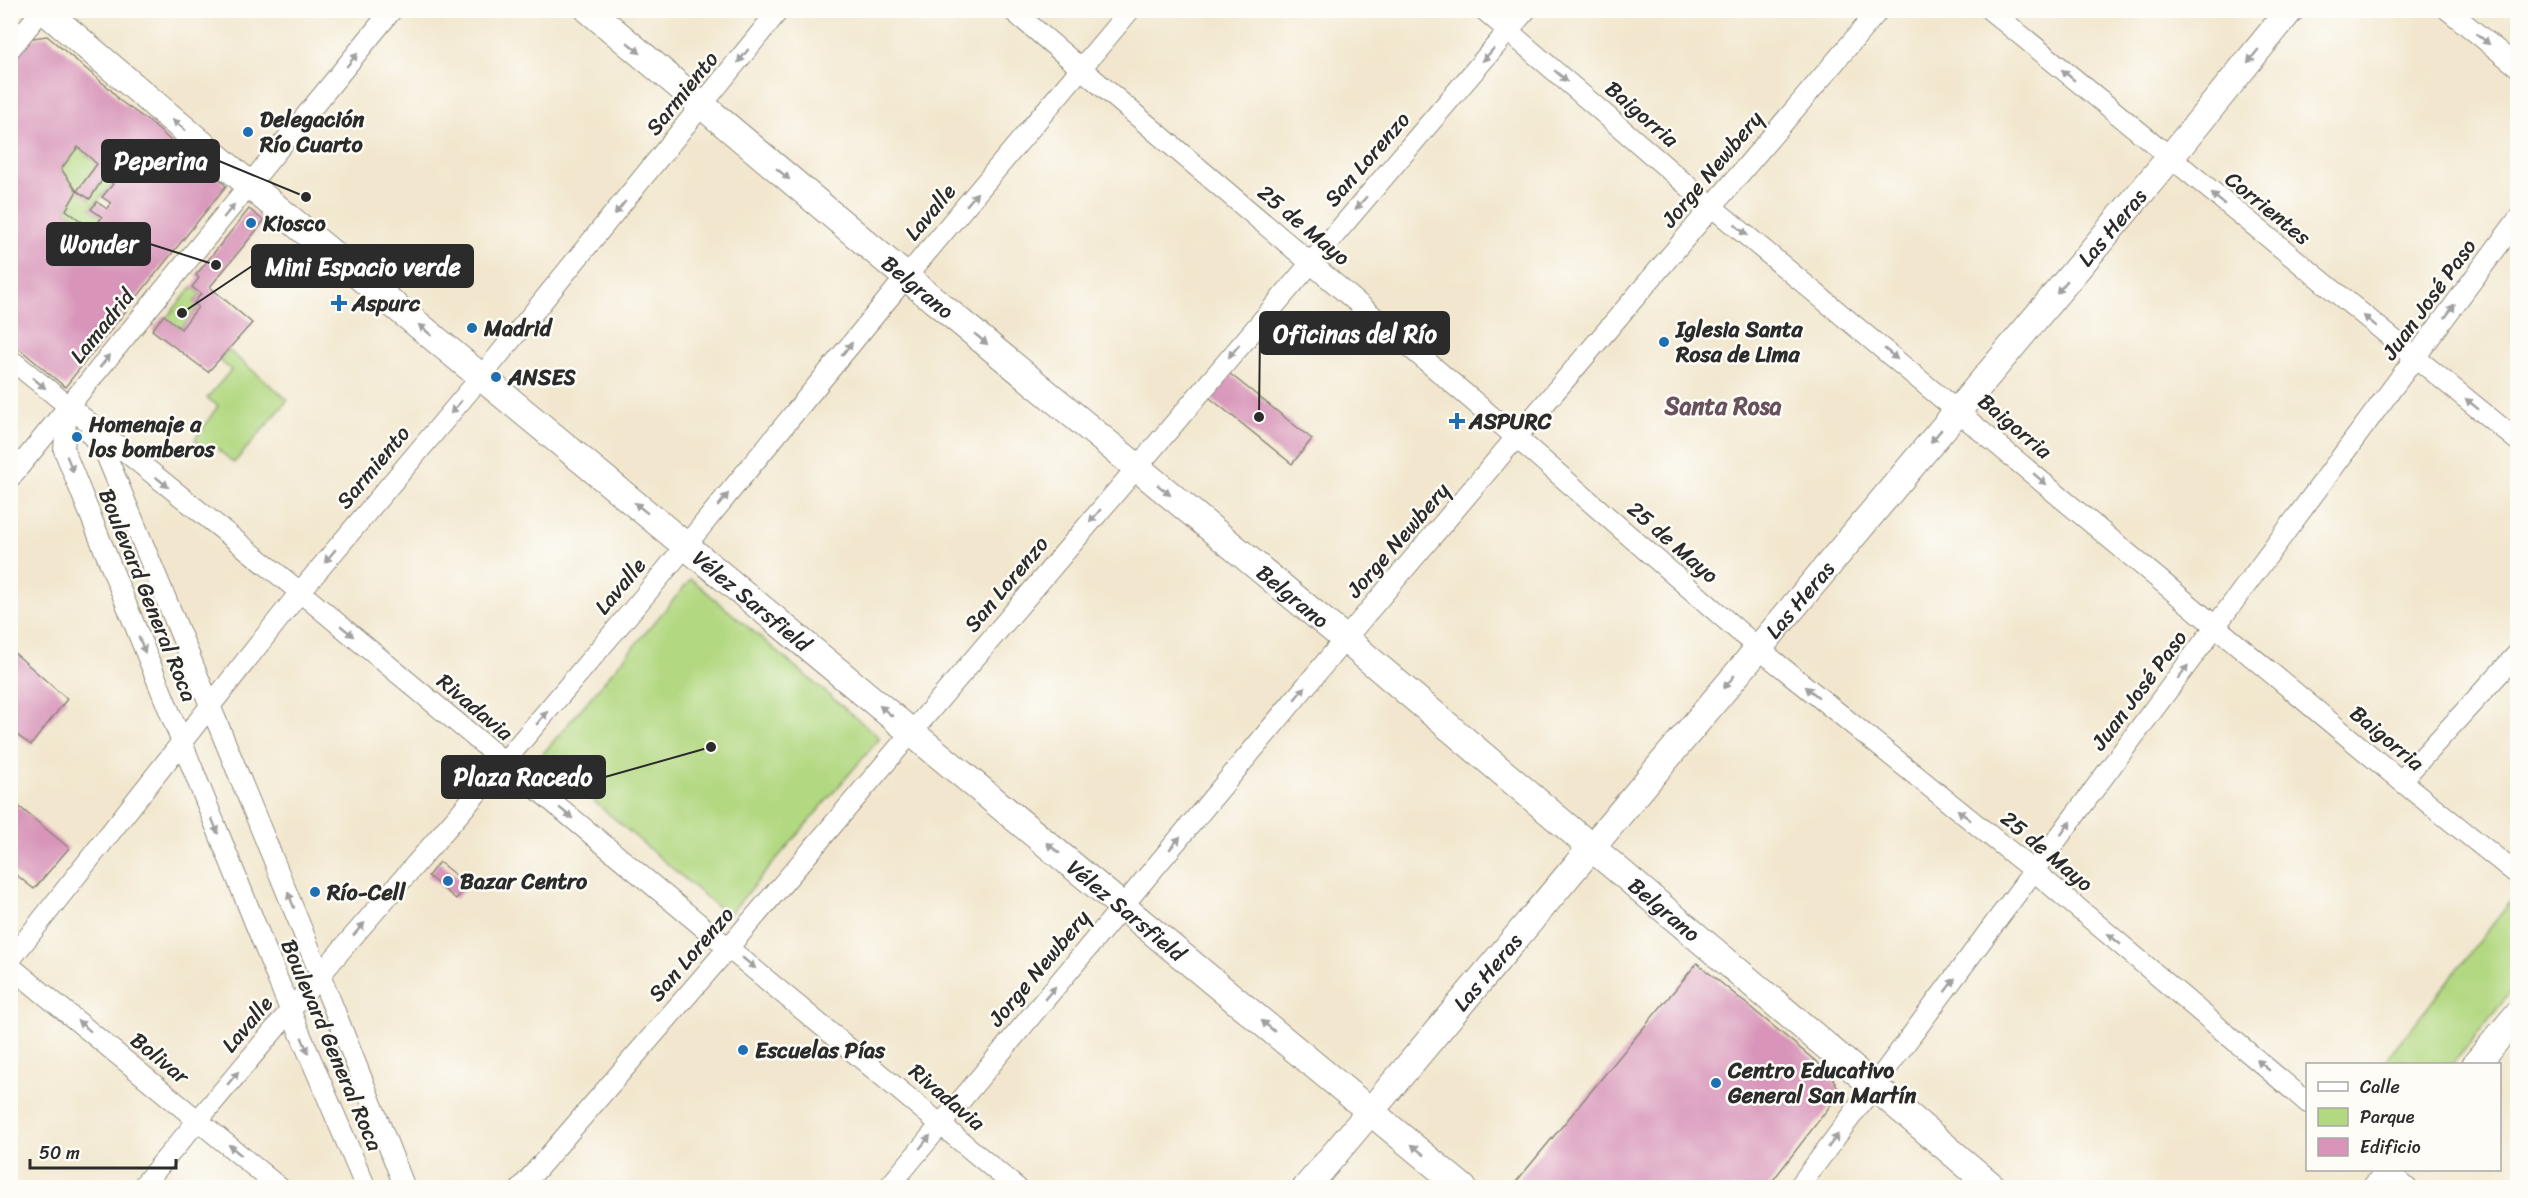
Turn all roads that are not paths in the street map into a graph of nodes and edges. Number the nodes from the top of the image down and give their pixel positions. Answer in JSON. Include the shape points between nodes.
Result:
{"nodes":[{"id":1,"x":43,"y":10,"type":"edge"},
{"id":2,"x":392,"y":10,"type":"edge"},
{"id":3,"x":589,"y":10,"type":"edge"},
{"id":4,"x":779,"y":10,"type":"edge"},
{"id":5,"x":1012,"y":10,"type":"edge"},
{"id":6,"x":1130,"y":10,"type":"edge"},
{"id":7,"x":1484,"y":10,"type":"edge"},
{"id":8,"x":1526,"y":10,"type":"edge"},
{"id":9,"x":1879,"y":10,"type":"edge"},
{"id":10,"x":1990,"y":10,"type":"edge"},
{"id":11,"x":2290,"y":10,"type":"edge"},
{"id":12,"x":2448,"y":10,"type":"edge"},
{"id":13,"x":1509,"y":31,"type":"junction"},
{"id":14,"x":10,"y":49,"type":"edge"},
{"id":15,"x":2517,"y":67,"type":"edge"},
{"id":16,"x":1082,"y":69,"type":"junction"},
{"id":17,"x":703,"y":106,"type":"junction"},
{"id":18,"x":2169,"y":159,"type":"junction"},
{"id":19,"x":250,"y":185,"type":"junction"},
{"id":20,"x":1711,"y":206,"type":"junction"},
{"id":21,"x":2517,"y":219,"type":"edge"},
{"id":22,"x":1310,"y":261,"type":"junction"},
{"id":23,"x":906,"y":277,"type":"junction"},
{"id":24,"x":2416,"y":358,"type":"junction"},
{"id":25,"x":10,"y":359,"type":"edge"},
{"id":26,"x":481,"y":377,"type":"junction"},
{"id":27,"x":67,"y":406,"type":"junction"},
{"id":28,"x":1958,"y":410,"type":"junction"},
{"id":29,"x":1517,"y":438,"type":"junction"},
{"id":30,"x":2517,"y":441,"type":"edge"},
{"id":31,"x":1136,"y":468,"type":"junction"},
{"id":32,"x":10,"y":478,"type":"edge"},
{"id":33,"x":686,"y":545,"type":"junction"},
{"id":34,"x":300,"y":592,"type":"junction"},
{"id":35,"x":2216,"y":627,"type":"junction"},
{"id":36,"x":1345,"y":639,"type":"junction"},
{"id":37,"x":1758,"y":648,"type":"junction"},
{"id":38,"x":2517,"y":652,"type":"edge"},
{"id":39,"x":211,"y":706,"type":"junction"},
{"id":40,"x":911,"y":732,"type":"junction"},
{"id":41,"x":181,"y":742,"type":"junction"},
{"id":42,"x":504,"y":762,"type":"junction"},
{"id":43,"x":2401,"y":781,"type":"junction"},
{"id":44,"x":1591,"y":846,"type":"junction"},
{"id":45,"x":2034,"y":871,"type":"junction"},
{"id":46,"x":2517,"y":875,"type":"edge"},
{"id":47,"x":1123,"y":905,"type":"junction"},
{"id":48,"x":729,"y":947,"type":"junction"},
{"id":49,"x":10,"y":960,"type":"edge"},
{"id":50,"x":10,"y":966,"type":"edge"},
{"id":51,"x":321,"y":973,"type":"junction"},
{"id":52,"x":290,"y":1010,"type":"junction"},
{"id":53,"x":2517,"y":1014,"type":"edge"},
{"id":54,"x":2478,"y":1063,"type":"edge"},
{"id":55,"x":1874,"y":1086,"type":"junction"},
{"id":56,"x":2306,"y":1102,"type":"edge"},
{"id":57,"x":1371,"y":1112,"type":"junction"},
{"id":58,"x":197,"y":1120,"type":"junction"},
{"id":59,"x":941,"y":1123,"type":"junction"},
{"id":60,"x":141,"y":1188,"type":"edge"},
{"id":61,"x":280,"y":1188,"type":"edge"},
{"id":62,"x":366,"y":1188,"type":"edge"},
{"id":63,"x":405,"y":1188,"type":"edge"},
{"id":64,"x":521,"y":1188,"type":"edge"},
{"id":65,"x":888,"y":1188,"type":"edge"},
{"id":66,"x":1017,"y":1188,"type":"edge"},
{"id":67,"x":1306,"y":1188,"type":"edge"},
{"id":68,"x":1463,"y":1188,"type":"edge"},
{"id":69,"x":1798,"y":1188,"type":"edge"},
{"id":70,"x":1994,"y":1188,"type":"edge"}],
"edges":[{"from":1,"to":14,"type":"street"},
{"from":19,"to":1,"type":"main road","name":"Vélez Sarsfield","one_way":true},
{"from":19,"to":2,"type":"street","name":"Lamadrid","one_way":true},
{"from":3,"to":17,"type":"main road","name":"Belgrano","one_way":true},
{"from":4,"to":17,"type":"street","name":"Sarmiento","one_way":true},
{"from":5,"to":16,"type":"street","name":"25 de Mayo"},
{"from":6,"to":16,"type":"street","name":"Lavalle"},
{"from":7,"to":13,"type":"street","name":"Baigorria"},
{"from":8,"to":13,"type":"street","name":"San Lorenzo"},
{"from":9,"to":20,"type":"street","name":"Jorge Newbery"},
{"from":18,"to":10,"type":"street","name":"Corrientes","one_way":true},
{"from":11,"to":18,"type":"main road","name":"Las Heras","one_way":true},
{"from":12,"to":15,"type":"street","one_way":true},
{"from":13,"to":20,"type":"street","name":"Baigorria","one_way":true},
{"from":13,"to":22,"type":"street","name":"San Lorenzo","one_way":true},
{"from":16,"to":22,"type":"street","name":"25 de Mayo"},
{"from":23,"to":16,"type":"street","name":"Lavalle","one_way":true},
{"from":17,"to":23,"type":"main road","name":"Belgrano","one_way":true},
{"from":17,"to":26,"type":"street","name":"Sarmiento","one_way":true},
{"from":24,"to":18,"type":"street","name":"Corrientes","one_way":true},
{"from":18,"to":28,"type":"main road","name":"Las Heras","one_way":true},
{"from":26,"to":19,"type":"main road","name":"Vélez Sarsfield","one_way":true},
{"from":27,"to":19,"type":"street","name":"Lamadrid","one_way":true},
{"from":20,"to":28,"type":"street","name":"Baigorria","one_way":true},
{"from":20,"to":29,"type":"street","name":"Jorge Newbery"},
{"from":24,"to":21,"type":"street","name":"Juan José Paso","one_way":true},
{"from":22,"to":29,"type":"street","name":"25 de Mayo"},
{"from":22,"to":31,"type":"street","name":"San Lorenzo","one_way":true},
{"from":23,"to":31,"type":"main road","name":"Belgrano","one_way":true},
{"from":33,"to":23,"type":"street","name":"Lavalle","one_way":true},
{"from":30,"to":24,"type":"street","name":"Corrientes","one_way":true},
{"from":24,"to":35,"type":"street","name":"Juan José Paso"},
{"from":25,"to":27,"type":"street","name":"Rivadavia","one_way":true},
{"from":33,"to":26,"type":"main road","name":"Vélez Sarsfield","one_way":true},
{"from":26,"to":34,"type":"street","name":"Sarmiento","one_way":true},
{"from":27,"to":32,"type":"street","name":"Lamadrid"},
{"from":27,"to":34,"type":"street","name":"Rivadavia","one_way":true},
{"from":27,"to":39,"type":"street","name":"Boulevard General Roca","via":[[104,450]]},
{"from":27,"to":41,"type":"street","name":"Boulevard General Roca","one_way":true,"via":[[64,450]]},
{"from":28,"to":35,"type":"street","name":"Baigorria","one_way":true},
{"from":28,"to":37,"type":"main road","name":"Las Heras","one_way":true},
{"from":29,"to":36,"type":"street","name":"Jorge Newbery"},
{"from":29,"to":37,"type":"street","name":"25 de Mayo"},
{"from":31,"to":36,"type":"main road","name":"Belgrano","one_way":true},
{"from":31,"to":40,"type":"street","name":"San Lorenzo","one_way":true},
{"from":40,"to":33,"type":"main road","name":"Vélez Sarsfield","one_way":true},
{"from":42,"to":33,"type":"street","name":"Lavalle","one_way":true},
{"from":34,"to":39,"type":"street","name":"Sarmiento"},
{"from":34,"to":42,"type":"street","name":"Rivadavia","one_way":true},
{"from":35,"to":43,"type":"street","name":"Baigorria"},
{"from":45,"to":35,"type":"street","name":"Juan José Paso","one_way":true},
{"from":36,"to":44,"type":"main road","name":"Belgrano"},
{"from":47,"to":36,"type":"street","name":"Jorge Newbery","one_way":true},
{"from":37,"to":44,"type":"main road","name":"Las Heras","one_way":true},
{"from":45,"to":37,"type":"street","name":"25 de Mayo","one_way":true},
{"from":38,"to":43,"type":"street"},
{"from":39,"to":41,"type":"street","name":"Sarmiento"},
{"from":51,"to":39,"type":"street","name":"Boulevard General Roca","one_way":true},
{"from":47,"to":40,"type":"main road","name":"Vélez Sarsfield","one_way":true},
{"from":40,"to":48,"type":"street","name":"San Lorenzo"},
{"from":41,"to":49,"type":"street","name":"Sarmiento"},
{"from":41,"to":52,"type":"street","name":"Boulevard General Roca","one_way":true},
{"from":42,"to":48,"type":"street","name":"Rivadavia","one_way":true},
{"from":51,"to":42,"type":"street","name":"Lavalle","one_way":true},
{"from":43,"to":46,"type":"street","name":"Baigorria"},
{"from":44,"to":55,"type":"main road","name":"Belgrano"},
{"from":44,"to":57,"type":"main road","name":"Las Heras"},
{"from":55,"to":45,"type":"street","name":"Juan José Paso","one_way":true},
{"from":56,"to":45,"type":"street","name":"25 de Mayo","one_way":true},
{"from":57,"to":47,"type":"main road","name":"Vélez Sarsfield","one_way":true},
{"from":59,"to":47,"type":"street","name":"Jorge Newbery","one_way":true},
{"from":48,"to":59,"type":"street","name":"Rivadavia","one_way":true},
{"from":48,"to":64,"type":"street","name":"San Lorenzo"},
{"from":58,"to":50,"type":"street","name":"Bolivar","one_way":true},
{"from":51,"to":52,"type":"street","name":"Lavalle"},
{"from":51,"to":63,"type":"street","name":"Boulevard General Roca"},
{"from":58,"to":52,"type":"street","name":"Lavalle","one_way":true},
{"from":52,"to":62,"type":"street","name":"Boulevard General Roca","one_way":true},
{"from":53,"to":54,"type":"main road"},
{"from":69,"to":55,"type":"street","name":"Juan José Paso","one_way":true},
{"from":55,"to":70,"type":"main road","name":"Belgrano"},
{"from":57,"to":67,"type":"main road","name":"Las Heras"},
{"from":68,"to":57,"type":"main road","name":"Vélez Sarsfield","one_way":true},
{"from":58,"to":60,"type":"street","name":"Lavalle"},
{"from":61,"to":58,"type":"street","name":"Bolivar","one_way":true},
{"from":65,"to":59,"type":"street","name":"Jorge Newbery","one_way":true},
{"from":59,"to":66,"type":"street","name":"Rivadavia"}]}
